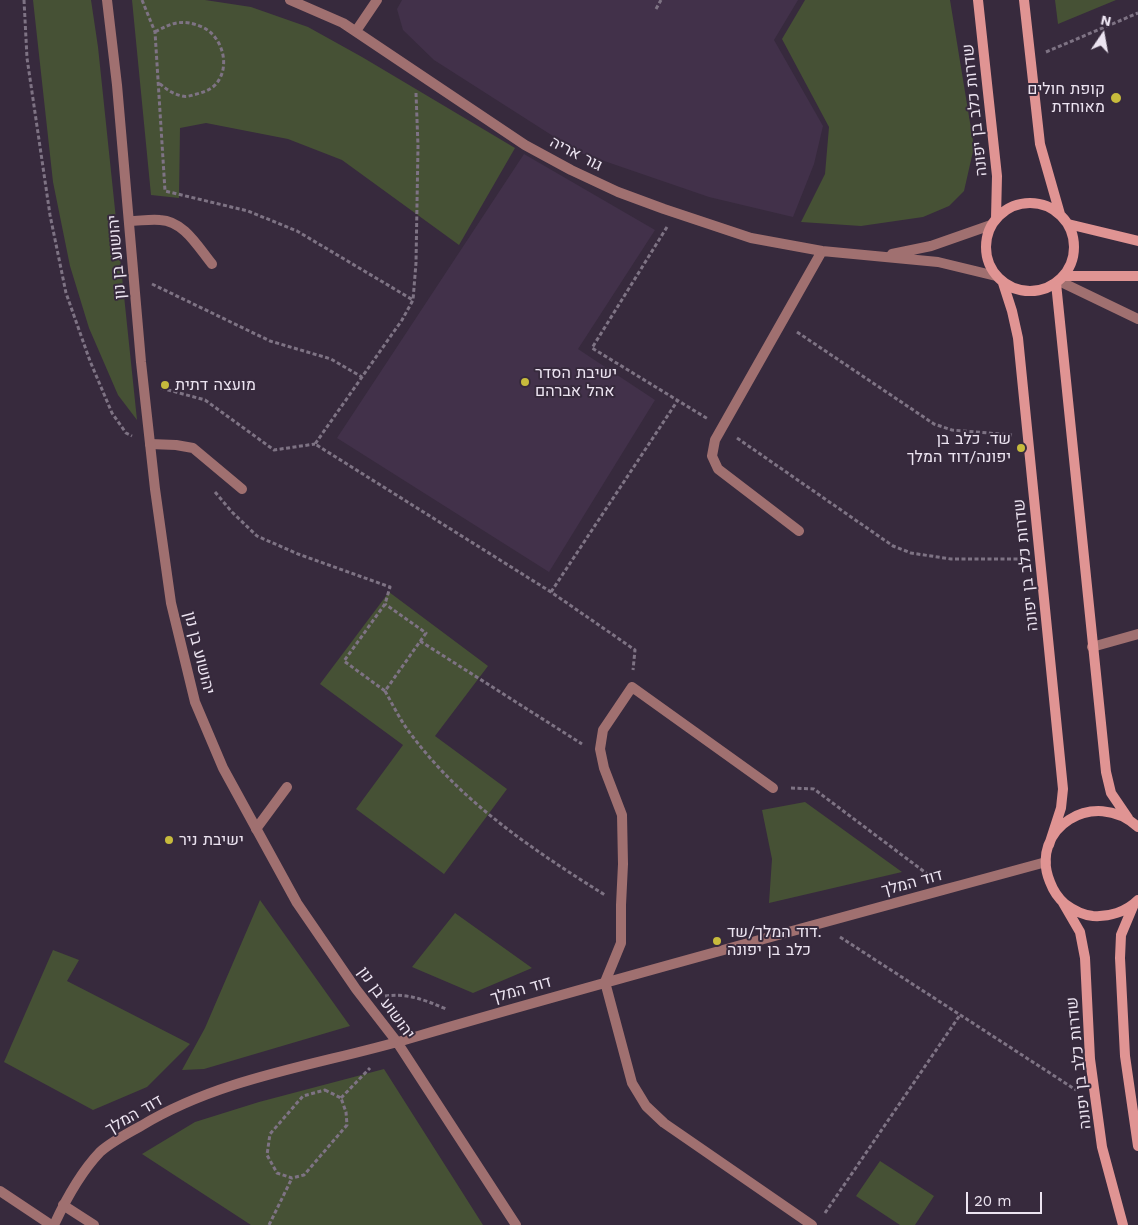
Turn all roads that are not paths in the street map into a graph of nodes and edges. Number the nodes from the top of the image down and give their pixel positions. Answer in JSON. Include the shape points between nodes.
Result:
{"nodes":[{"id":1,"x":107,"y":0,"type":"edge"},
{"id":2,"x":290,"y":0,"type":"edge"},
{"id":3,"x":377,"y":0,"type":"edge"},
{"id":4,"x":978,"y":0,"type":"edge"},
{"id":5,"x":1024,"y":0,"type":"edge"},
{"id":6,"x":356,"y":31,"type":"junction"},
{"id":7,"x":1060,"y":214,"type":"junction"},
{"id":8,"x":128,"y":221,"type":"junction"},
{"id":9,"x":993,"y":221,"type":"junction"},
{"id":10,"x":1068,"y":224,"type":"junction"},
{"id":11,"x":1138,"y":241,"type":"edge"},
{"id":12,"x":822,"y":251,"type":"junction"},
{"id":13,"x":881,"y":256,"type":"junction"},
{"id":14,"x":212,"y":264,"type":"dead end"},
{"id":15,"x":1138,"y":276,"type":"edge"},
{"id":16,"x":1000,"y":279,"type":"junction"},
{"id":17,"x":1060,"y":280,"type":"junction"},
{"id":18,"x":1138,"y":319,"type":"edge"},
{"id":19,"x":150,"y":444,"type":"junction"},
{"id":20,"x":242,"y":489,"type":"dead end"},
{"id":21,"x":799,"y":532,"type":"dead end"},
{"id":22,"x":1138,"y":634,"type":"edge"},
{"id":23,"x":1092,"y":647,"type":"junction"},
{"id":24,"x":287,"y":787,"type":"dead end"},
{"id":25,"x":772,"y":788,"type":"road end"},
{"id":26,"x":1128,"y":818,"type":"junction"},
{"id":27,"x":1138,"y":826,"type":"edge"},
{"id":28,"x":256,"y":830,"type":"junction"},
{"id":29,"x":1049,"y":845,"type":"junction"},
{"id":30,"x":1046,"y":862,"type":"junction"},
{"id":31,"x":1062,"y":901,"type":"junction"},
{"id":32,"x":1136,"y":902,"type":"edge"},
{"id":33,"x":605,"y":982,"type":"junction"},
{"id":34,"x":397,"y":1042,"type":"junction"},
{"id":35,"x":1138,"y":1146,"type":"edge"},
{"id":36,"x":0,"y":1191,"type":"edge"},
{"id":37,"x":63,"y":1205,"type":"junction"},
{"id":38,"x":52,"y":1225,"type":"edge"},
{"id":39,"x":94,"y":1225,"type":"edge"},
{"id":40,"x":516,"y":1225,"type":"edge"},
{"id":41,"x":812,"y":1225,"type":"edge"},
{"id":42,"x":1123,"y":1225,"type":"edge"}],
"edges":[{"from":1,"to":8,"type":"street","name":"יהושוע בן נון"},
{"from":2,"to":6,"type":"street","name":"גור אריה"},
{"from":3,"to":6,"type":"street"},
{"from":4,"to":9,"type":"street","name":"שדרות כלב בן יפונה","via":[[997,176]]},
{"from":5,"to":7,"type":"street","via":[[1040,144]]},
{"from":6,"to":12,"type":"street","name":"גור אריה","via":[[525,145],[571,170],[618,192],[751,238]]},
{"from":7,"to":9,"type":"street","via":[[1050,207],[1027,202],[1010,208]]},
{"from":7,"to":10,"type":"street"},
{"from":8,"to":14,"type":"street","via":[[161,220],[182,227]]},
{"from":8,"to":19,"type":"street","name":"יהושוע בן נון"},
{"from":9,"to":13,"type":"street","name":"גור אריה","via":[[931,246]]},
{"from":9,"to":16,"type":"street","via":[[986,237],[985,251],[988,264]]},
{"from":10,"to":11,"type":"street"},
{"from":10,"to":17,"type":"street","via":[[1074,250],[1071,264]]},
{"from":12,"to":13,"type":"street","name":"גור אריה"},
{"from":12,"to":21,"type":"street","via":[[715,440],[712,456],[718,469]]},
{"from":13,"to":16,"type":"street","name":"גור אריה","via":[[938,262]]},
{"from":15,"to":17,"type":"street"},
{"from":16,"to":17,"type":"street","via":[[1016,289],[1030,291],[1043,289]]},
{"from":16,"to":29,"type":"street","name":"שדרות כלב בן יפונה","via":[[1018,338],[1063,789],[1061,808]]},
{"from":17,"to":18,"type":"street"},
{"from":17,"to":23,"type":"street","via":[[1060,335]]},
{"from":19,"to":20,"type":"street","via":[[193,448]]},
{"from":19,"to":28,"type":"street","name":"יהושוע בן נון","via":[[171,603],[195,702],[223,768]]},
{"from":22,"to":23,"type":"street"},
{"from":23,"to":26,"type":"street","via":[[1106,772],[1112,793]]},
{"from":24,"to":28,"type":"street"},
{"from":25,"to":33,"type":"street","via":[[632,687],[602,730],[600,749],[622,815],[621,943]]},
{"from":26,"to":27,"type":"street"},
{"from":26,"to":29,"type":"street","via":[[1114,812],[1082,812],[1068,820]]},
{"from":28,"to":34,"type":"street","name":"יהושוע בן נון","via":[[297,903]]},
{"from":29,"to":30,"type":"street","name":"שדרות כלב בן יפונה"},
{"from":30,"to":31,"type":"street","name":"שדרות כלב בן יפונה","via":[[1047,876]]},
{"from":30,"to":33,"type":"street","name":"דוד המלך"},
{"from":31,"to":32,"type":"street","via":[[1090,916],[1120,912]]},
{"from":31,"to":42,"type":"street","name":"שדרות כלב בן יפונה","via":[[1080,932],[1085,958],[1090,1059],[1102,1147]]},
{"from":32,"to":35,"type":"street","via":[[1121,935],[1120,958],[1125,1056]]},
{"from":33,"to":34,"type":"street","name":"דוד המלך"},
{"from":33,"to":41,"type":"street","via":[[632,1083],[646,1106],[664,1123]]},
{"from":34,"to":37,"type":"street","name":"דוד המלך","via":[[268,1074],[180,1105],[101,1151]]},
{"from":34,"to":40,"type":"street","name":"יהושוע בן נון"},
{"from":36,"to":38,"type":"street"},
{"from":37,"to":38,"type":"street","name":"דוד המלך"},
{"from":37,"to":39,"type":"street"}]}
